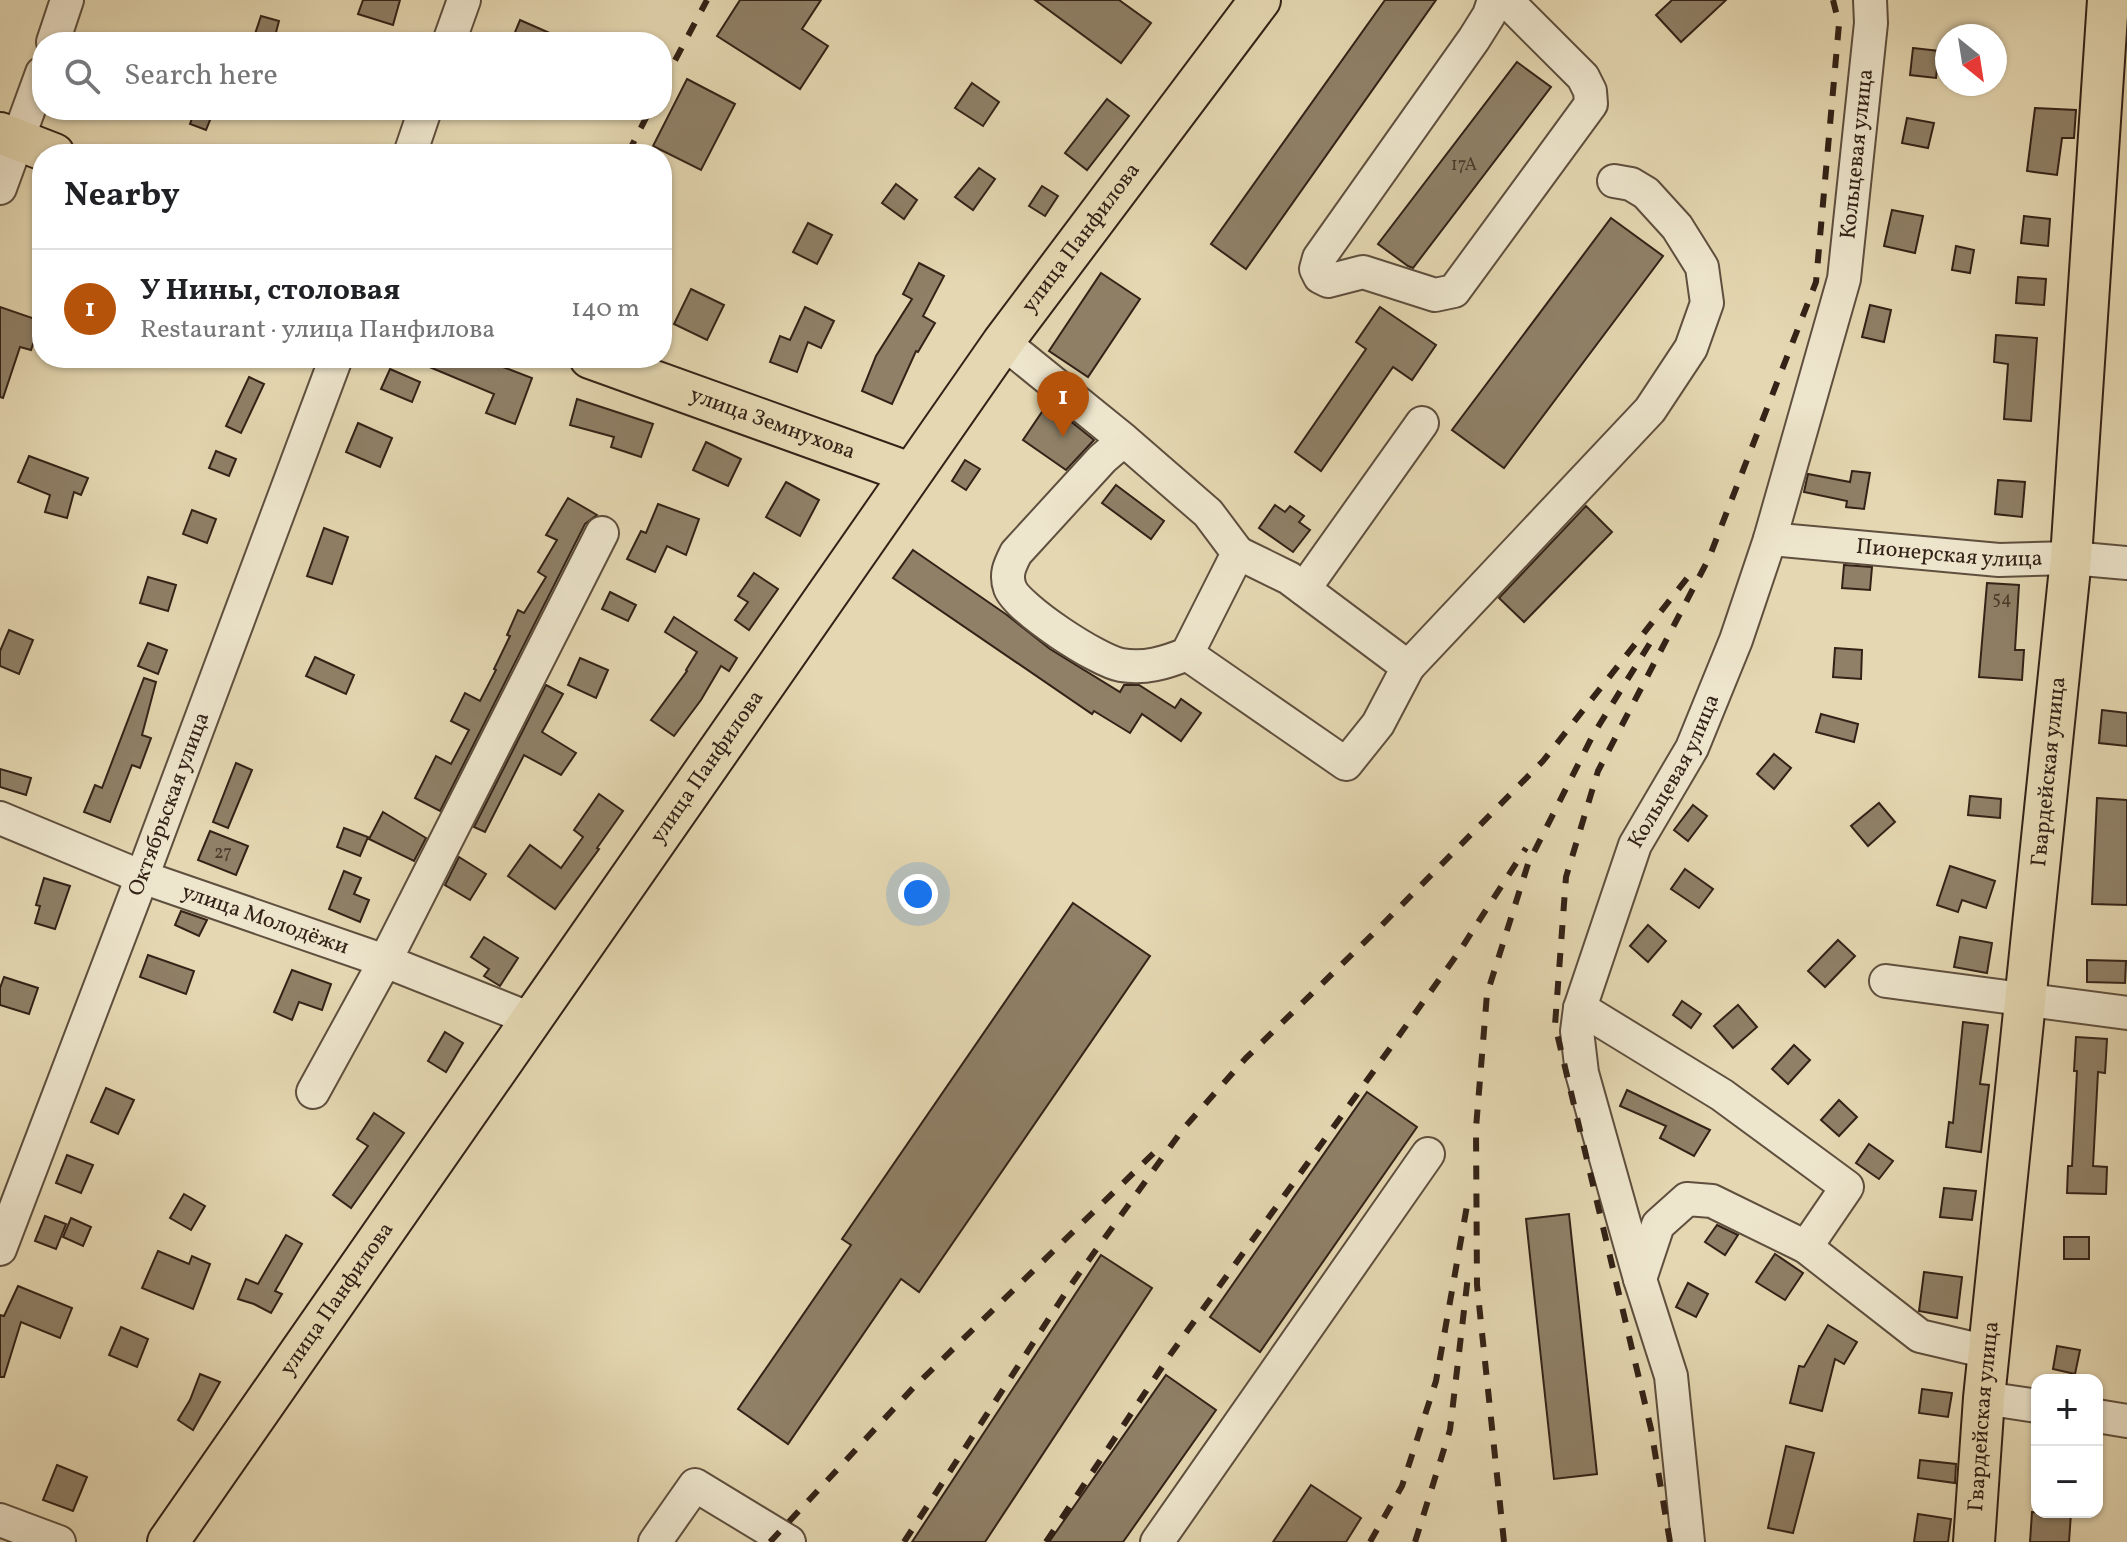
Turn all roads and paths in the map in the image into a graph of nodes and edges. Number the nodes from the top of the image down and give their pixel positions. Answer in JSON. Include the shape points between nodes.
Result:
{"nodes":[{"id":1,"x":67,"y":0,"type":"edge"},
{"id":2,"x":464,"y":0,"type":"edge"},
{"id":3,"x":1260,"y":0,"type":"edge"},
{"id":4,"x":1494,"y":0,"type":"edge"},
{"id":5,"x":1506,"y":0,"type":"edge"},
{"id":6,"x":1870,"y":0,"type":"edge"},
{"id":7,"x":2108,"y":0,"type":"edge"},
{"id":8,"x":56,"y":32,"type":"edge"},
{"id":9,"x":453,"y":32,"type":"edge"},
{"id":10,"x":32,"y":111,"type":"edge"},
{"id":11,"x":422,"y":120,"type":"edge"},
{"id":12,"x":24,"y":142,"type":"edge"},
{"id":13,"x":413,"y":144,"type":"edge"},
{"id":14,"x":1614,"y":181,"type":"dead end"},
{"id":15,"x":0,"y":188,"type":"edge"},
{"id":16,"x":1003,"y":342,"type":"junction"},
{"id":17,"x":332,"y":368,"type":"edge"},
{"id":18,"x":618,"y":368,"type":"edge"},
{"id":19,"x":1422,"y":423,"type":"dead end"},
{"id":20,"x":1124,"y":440,"type":"junction"},
{"id":21,"x":910,"y":473,"type":"junction"},
{"id":22,"x":602,"y":533,"type":"dead end"},
{"id":23,"x":1770,"y":539,"type":"junction"},
{"id":24,"x":1238,"y":553,"type":"junction"},
{"id":25,"x":2071,"y":558,"type":"junction"},
{"id":26,"x":2127,"y":563,"type":"edge"},
{"id":27,"x":1304,"y":589,"type":"junction"},
{"id":28,"x":1187,"y":654,"type":"junction"},
{"id":29,"x":1408,"y":667,"type":"junction"},
{"id":30,"x":0,"y":818,"type":"edge"},
{"id":31,"x":142,"y":877,"type":"junction"},
{"id":32,"x":385,"y":961,"type":"junction"},
{"id":33,"x":1886,"y":981,"type":"dead end"},
{"id":34,"x":2024,"y":1000,"type":"junction"},
{"id":35,"x":1580,"y":1008,"type":"junction"},
{"id":36,"x":2127,"y":1013,"type":"edge"},
{"id":37,"x":531,"y":1019,"type":"junction"},
{"id":38,"x":313,"y":1092,"type":"dead end"},
{"id":39,"x":1428,"y":1154,"type":"dead end"},
{"id":40,"x":1806,"y":1247,"type":"junction"},
{"id":41,"x":0,"y":1249,"type":"edge"},
{"id":42,"x":1640,"y":1279,"type":"junction"},
{"id":43,"x":1988,"y":1352,"type":"junction"},
{"id":44,"x":1984,"y":1398,"type":"junction"},
{"id":45,"x":2031,"y":1405,"type":"edge"},
{"id":46,"x":2103,"y":1417,"type":"edge"},
{"id":47,"x":2127,"y":1421,"type":"edge"},
{"id":48,"x":0,"y":1520,"type":"edge"},
{"id":49,"x":59,"y":1542,"type":"edge"},
{"id":50,"x":168,"y":1542,"type":"edge"},
{"id":51,"x":655,"y":1542,"type":"edge"},
{"id":52,"x":789,"y":1542,"type":"edge"},
{"id":53,"x":1157,"y":1542,"type":"edge"},
{"id":54,"x":1688,"y":1542,"type":"edge"},
{"id":55,"x":1974,"y":1542,"type":"edge"}],
"edges":[{"from":1,"to":8,"type":"street"},
{"from":2,"to":9,"type":"street"},
{"from":3,"to":16,"type":"main road","name":"улица Панфилова"},
{"from":4,"to":5,"type":"street","via":[[1474,39],[1319,258],[1320,277],[1328,281],[1363,272],[1435,295],[1454,291],[1591,104],[1583,77]]},
{"from":6,"to":23,"type":"street","name":"Кольцевая улица","via":[[1844,279]]},
{"from":7,"to":25,"type":"main road","name":"Гвардейская улица"},
{"from":10,"to":12,"type":"street"},
{"from":11,"to":13,"type":"street"},
{"from":12,"to":15,"type":"street"},
{"from":14,"to":29,"type":"street","via":[[1646,193],[1677,227],[1702,267],[1707,303],[1691,348],[1650,410]]},
{"from":16,"to":20,"type":"street"},
{"from":16,"to":21,"type":"main road","name":"улица Панфилова"},
{"from":17,"to":31,"type":"street","name":"Октябрьская улица"},
{"from":18,"to":21,"type":"main road","name":"улица Земнухова"},
{"from":19,"to":27,"type":"street"},
{"from":20,"to":24,"type":"street","via":[[1208,513]]},
{"from":20,"to":28,"type":"street","via":[[1016,553],[1007,570],[1011,591],[1035,615],[1095,656],[1119,665],[1145,667]]},
{"from":21,"to":37,"type":"main road","name":"улица Панфилова"},
{"from":22,"to":32,"type":"street"},
{"from":23,"to":25,"type":"street","name":"Пионерская улица","via":[[1999,560]]},
{"from":23,"to":35,"type":"street","name":"Кольцевая улица","via":[[1692,748],[1635,845]]},
{"from":24,"to":27,"type":"street"},
{"from":24,"to":28,"type":"street"},
{"from":25,"to":26,"type":"street","name":"Пионерская улица"},
{"from":25,"to":34,"type":"main road","name":"Гвардейская улица"},
{"from":27,"to":29,"type":"street"},
{"from":28,"to":29,"type":"street","via":[[1346,764],[1378,724]]},
{"from":30,"to":31,"type":"street","name":"улица Молодёжи"},
{"from":31,"to":32,"type":"street","name":"улица Молодёжи"},
{"from":31,"to":41,"type":"street","name":"Октябрьская улица"},
{"from":32,"to":37,"type":"street","name":"улица Молодёжи"},
{"from":32,"to":38,"type":"street"},
{"from":33,"to":34,"type":"street"},
{"from":34,"to":36,"type":"street"},
{"from":34,"to":43,"type":"main road","name":"Гвардейская улица"},
{"from":35,"to":40,"type":"street","via":[[1722,1095],[1847,1187]]},
{"from":35,"to":42,"type":"street","name":"Кольцевая улица","via":[[1582,1073]]},
{"from":37,"to":50,"type":"main road","name":"улица Панфилова"},
{"from":39,"to":53,"type":"street"},
{"from":40,"to":42,"type":"street","via":[[1712,1201],[1687,1199],[1658,1225]]},
{"from":40,"to":43,"type":"street","via":[[1920,1336]]},
{"from":42,"to":54,"type":"street","name":"Кольцевая улица","via":[[1671,1376]]},
{"from":43,"to":44,"type":"main road","name":"Гвардейская улица"},
{"from":44,"to":45,"type":"street"},
{"from":44,"to":55,"type":"main road","name":"Гвардейская улица"},
{"from":46,"to":47,"type":"street"},
{"from":48,"to":49,"type":"street"},
{"from":51,"to":52,"type":"street","via":[[695,1485]]}]}
